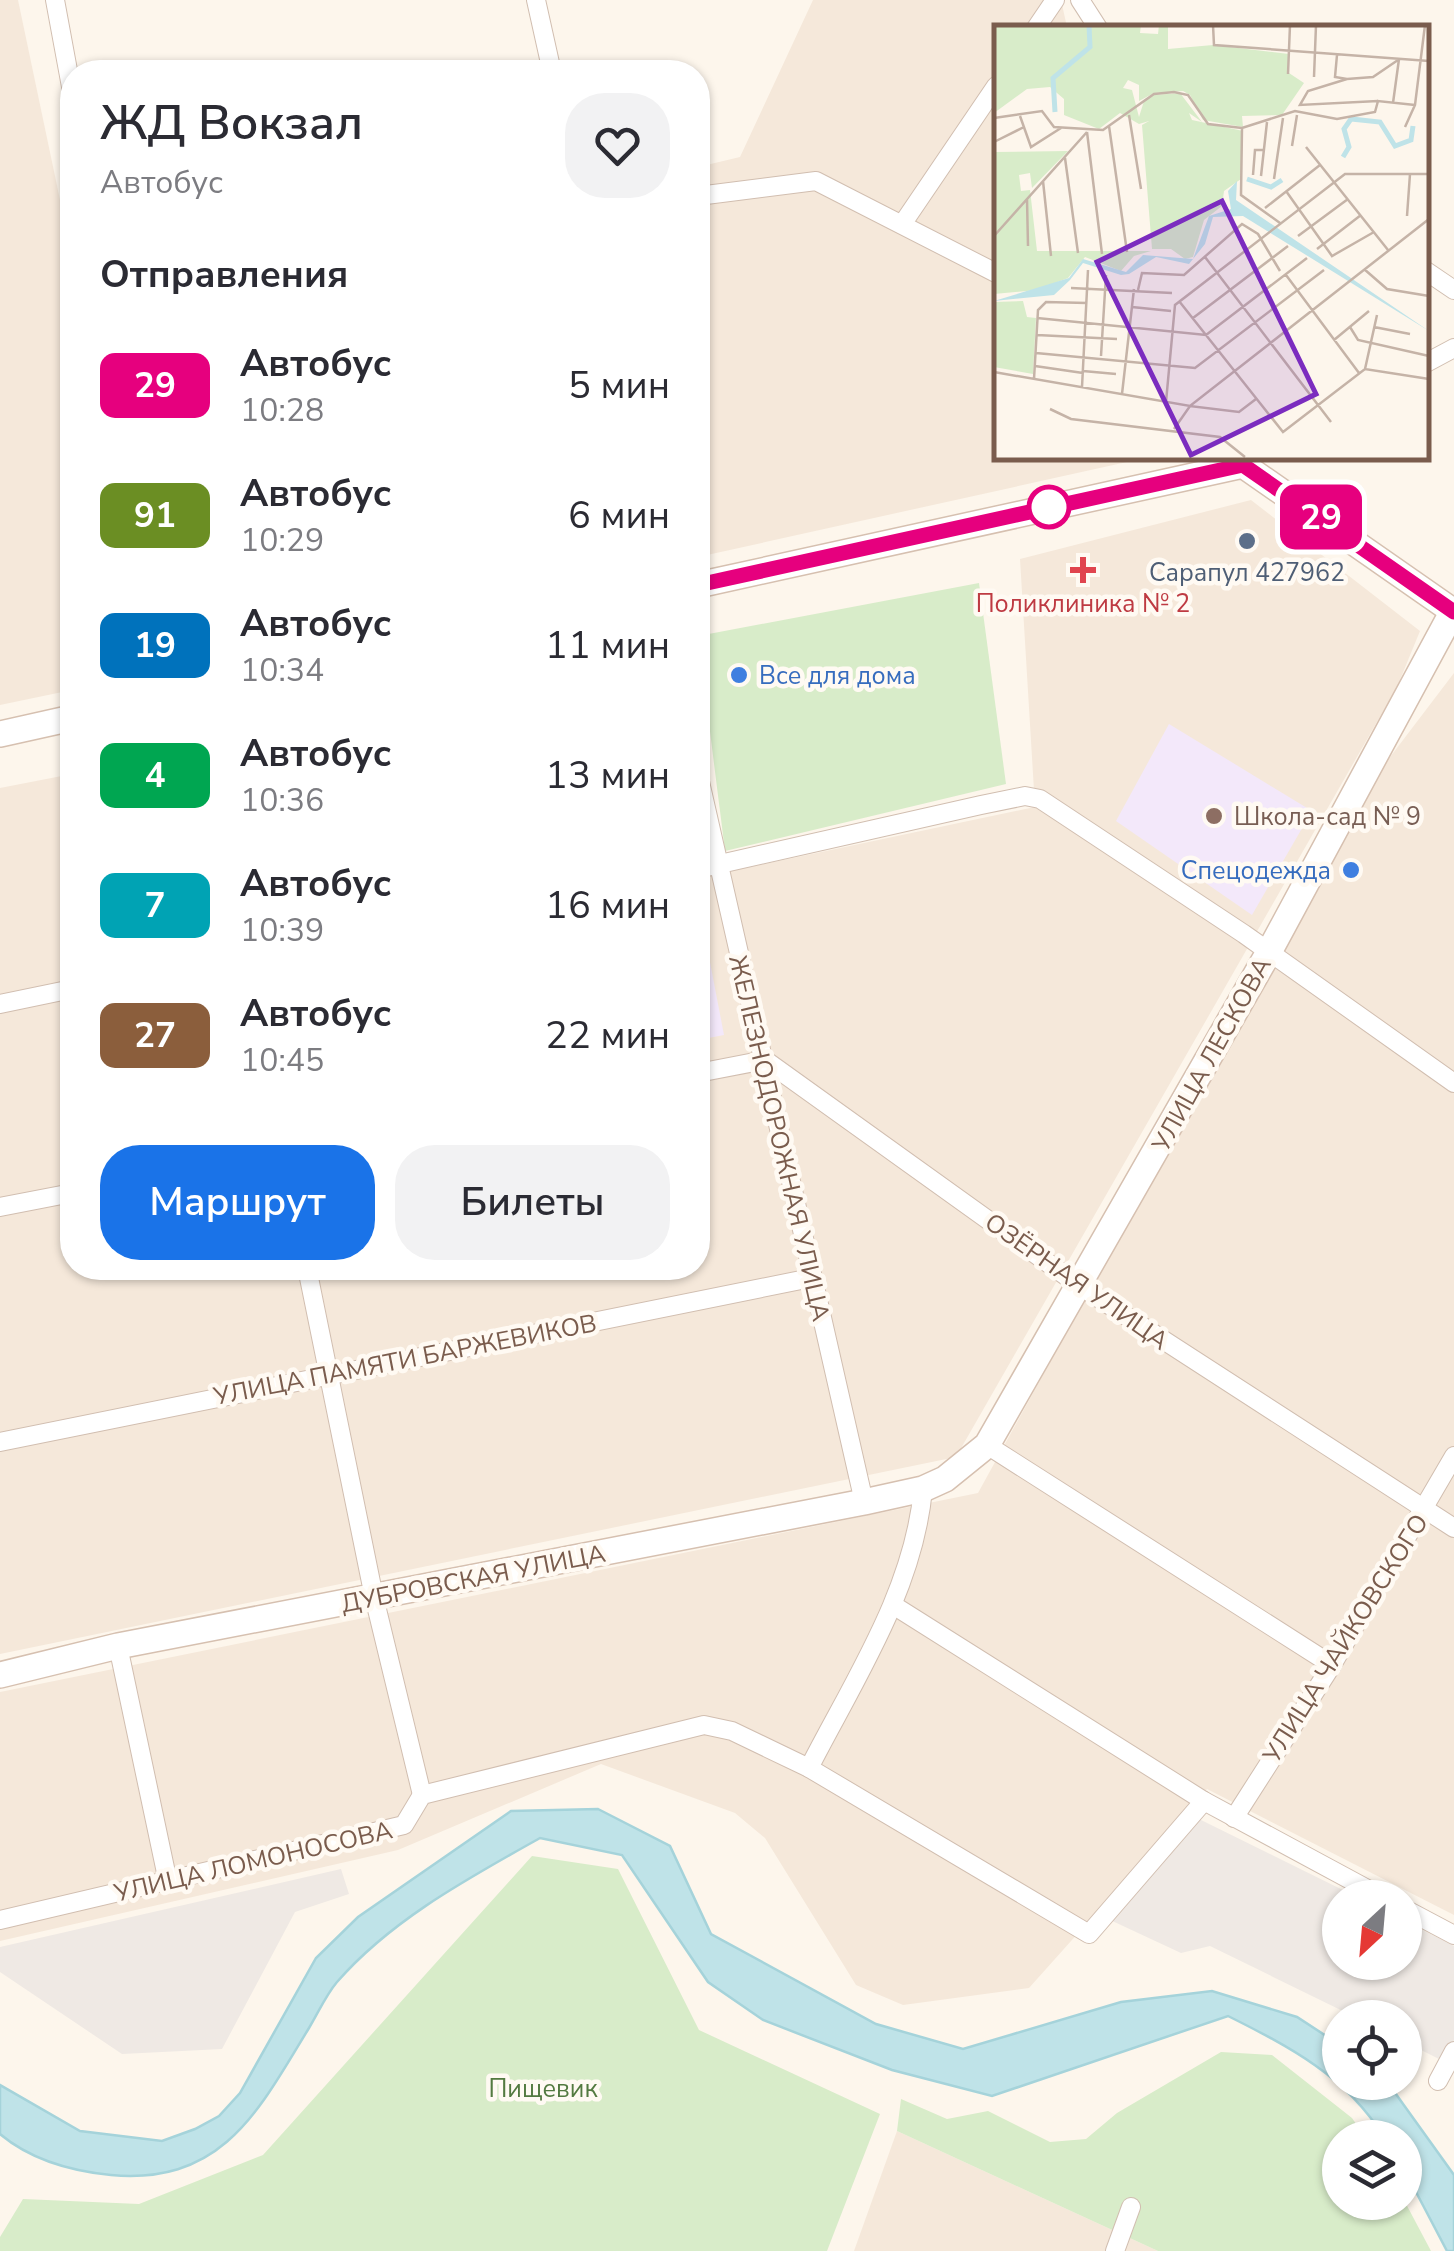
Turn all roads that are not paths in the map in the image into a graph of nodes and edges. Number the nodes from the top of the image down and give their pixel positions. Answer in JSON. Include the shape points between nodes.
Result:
{"nodes":[{"id":1,"x":55,"y":0,"type":"edge"},
{"id":2,"x":536,"y":0,"type":"edge"},
{"id":3,"x":1055,"y":0,"type":"edge"},
{"id":4,"x":1080,"y":0,"type":"edge"},
{"id":5,"x":1038,"y":25,"type":"edge"},
{"id":6,"x":1096,"y":25,"type":"edge"},
{"id":7,"x":66,"y":60,"type":"edge"},
{"id":8,"x":549,"y":60,"type":"edge"},
{"id":9,"x":994,"y":89,"type":"edge"},
{"id":10,"x":710,"y":194,"type":"edge"},
{"id":11,"x":903,"y":223,"type":"junction"},
{"id":12,"x":994,"y":272,"type":"edge"},
{"id":13,"x":1429,"y":273,"type":"edge"},
{"id":14,"x":1454,"y":290,"type":"edge"},
{"id":15,"x":1454,"y":348,"type":"edge"},
{"id":16,"x":1429,"y":361,"type":"edge"},
{"id":17,"x":1244,"y":460,"type":"edge"},
{"id":18,"x":710,"y":583,"type":"edge"},
{"id":19,"x":1454,"y":611,"type":"edge"},
{"id":20,"x":60,"y":721,"type":"edge"},
{"id":21,"x":0,"y":734,"type":"edge"},
{"id":22,"x":710,"y":831,"type":"edge"},
{"id":23,"x":717,"y":865,"type":"junction"},
{"id":24,"x":710,"y":866,"type":"edge"},
{"id":25,"x":1269,"y":952,"type":"junction"},
{"id":26,"x":60,"y":992,"type":"edge"},
{"id":27,"x":0,"y":1004,"type":"edge"},
{"id":28,"x":765,"y":1060,"type":"junction"},
{"id":29,"x":710,"y":1071,"type":"edge"},
{"id":30,"x":1454,"y":1083,"type":"edge"},
{"id":31,"x":60,"y":1195,"type":"edge"},
{"id":32,"x":0,"y":1207,"type":"edge"},
{"id":33,"x":811,"y":1278,"type":"junction"},
{"id":34,"x":309,"y":1280,"type":"edge"},
{"id":35,"x":1080,"y":1286,"type":"junction"},
{"id":36,"x":328,"y":1374,"type":"junction"},
{"id":37,"x":0,"y":1442,"type":"edge"},
{"id":38,"x":987,"y":1445,"type":"junction"},
{"id":39,"x":1454,"y":1456,"type":"edge"},
{"id":40,"x":934,"y":1484,"type":"junction"},
{"id":41,"x":864,"y":1502,"type":"junction"},
{"id":42,"x":1424,"y":1510,"type":"junction"},
{"id":43,"x":1454,"y":1528,"type":"edge"},
{"id":44,"x":374,"y":1597,"type":"junction"},
{"id":45,"x":892,"y":1605,"type":"junction"},
{"id":46,"x":118,"y":1646,"type":"junction"},
{"id":47,"x":1332,"y":1665,"type":"junction"},
{"id":48,"x":0,"y":1675,"type":"edge"},
{"id":49,"x":808,"y":1768,"type":"junction"},
{"id":50,"x":422,"y":1795,"type":"junction"},
{"id":51,"x":1204,"y":1801,"type":"junction"},
{"id":52,"x":1234,"y":1818,"type":"junction"},
{"id":53,"x":1350,"y":1880,"type":"edge"},
{"id":54,"x":168,"y":1882,"type":"junction"},
{"id":55,"x":1422,"y":1917,"type":"edge"},
{"id":56,"x":0,"y":1920,"type":"edge"},
{"id":57,"x":1454,"y":1934,"type":"edge"},
{"id":58,"x":1454,"y":2051,"type":"edge"},
{"id":59,"x":1438,"y":2081,"type":"dead end"},
{"id":60,"x":1131,"y":2207,"type":"dead end"},
{"id":61,"x":1115,"y":2251,"type":"edge"}],
"edges":[{"from":1,"to":7,"type":"street"},
{"from":2,"to":8,"type":"street"},
{"from":3,"to":5,"type":"street"},
{"from":4,"to":6,"type":"street"},
{"from":9,"to":11,"type":"street"},
{"from":10,"to":11,"type":"street","via":[[816,181]]},
{"from":11,"to":12,"type":"street"},
{"from":13,"to":14,"type":"street"},
{"from":15,"to":16,"type":"street"},
{"from":17,"to":18,"type":"street"},
{"from":17,"to":19,"type":"street"},
{"from":19,"to":25,"type":"street","name":"УЛИЦА ЛЕСКОВА"},
{"from":20,"to":21,"type":"street"},
{"from":22,"to":23,"type":"street","name":"ЖЕЛЕЗНОДОРОЖНАЯ УЛИЦА"},
{"from":23,"to":24,"type":"street"},
{"from":23,"to":25,"type":"street","via":[[1026,796],[1040,799]]},
{"from":23,"to":28,"type":"street","name":"ЖЕЛЕЗНОДОРОЖНАЯ УЛИЦА"},
{"from":25,"to":30,"type":"street"},
{"from":25,"to":35,"type":"street","name":"УЛИЦА ЛЕСКОВА"},
{"from":26,"to":27,"type":"street"},
{"from":28,"to":29,"type":"street"},
{"from":28,"to":33,"type":"street","name":"ЖЕЛЕЗНОДОРОЖНАЯ УЛИЦА"},
{"from":28,"to":35,"type":"street","name":"ОЗЁРНАЯ УЛИЦА"},
{"from":31,"to":32,"type":"street"},
{"from":33,"to":36,"type":"street","name":"УЛИЦА ПАМЯТИ БАРЖЕВИКОВ"},
{"from":33,"to":41,"type":"street","name":"ЖЕЛЕЗНОДОРОЖНАЯ УЛИЦА"},
{"from":34,"to":36,"type":"street"},
{"from":35,"to":38,"type":"street","name":"УЛИЦА ЛЕСКОВА"},
{"from":35,"to":42,"type":"street","name":"ОЗЁРНАЯ УЛИЦА"},
{"from":36,"to":37,"type":"street","name":"УЛИЦА ПАМЯТИ БАРЖЕВИКОВ"},
{"from":36,"to":44,"type":"street"},
{"from":38,"to":40,"type":"street","name":"УЛИЦА ЛЕСКОВА"},
{"from":38,"to":47,"type":"street"},
{"from":39,"to":42,"type":"street","name":"УЛИЦА ЧАЙКОВСКОГО"},
{"from":40,"to":41,"type":"street","name":"ДУБРОВСКАЯ УЛИЦА"},
{"from":40,"to":45,"type":"street"},
{"from":41,"to":44,"type":"street","name":"ДУБРОВСКАЯ УЛИЦА"},
{"from":42,"to":43,"type":"street","name":"ОЗЁРНАЯ УЛИЦА"},
{"from":42,"to":47,"type":"street","name":"УЛИЦА ЧАЙКОВСКОГО"},
{"from":44,"to":46,"type":"street","name":"ДУБРОВСКАЯ УЛИЦА"},
{"from":44,"to":50,"type":"street"},
{"from":45,"to":49,"type":"street"},
{"from":45,"to":51,"type":"street"},
{"from":46,"to":48,"type":"street","name":"ДУБРОВСКАЯ УЛИЦА"},
{"from":46,"to":54,"type":"street"},
{"from":47,"to":52,"type":"street","name":"УЛИЦА ЧАЙКОВСКОГО"},
{"from":49,"to":50,"type":"street","via":[[704,1725]]},
{"from":49,"to":51,"type":"street","via":[[1089,1934]]},
{"from":50,"to":54,"type":"street","name":"УЛИЦА ЛОМОНОСОВА","via":[[404,1825]]},
{"from":51,"to":52,"type":"street"},
{"from":52,"to":53,"type":"street"},
{"from":54,"to":56,"type":"street","name":"УЛИЦА ЛОМОНОСОВА"},
{"from":55,"to":57,"type":"street"},
{"from":58,"to":59,"type":"street"},
{"from":60,"to":61,"type":"street"}]}
